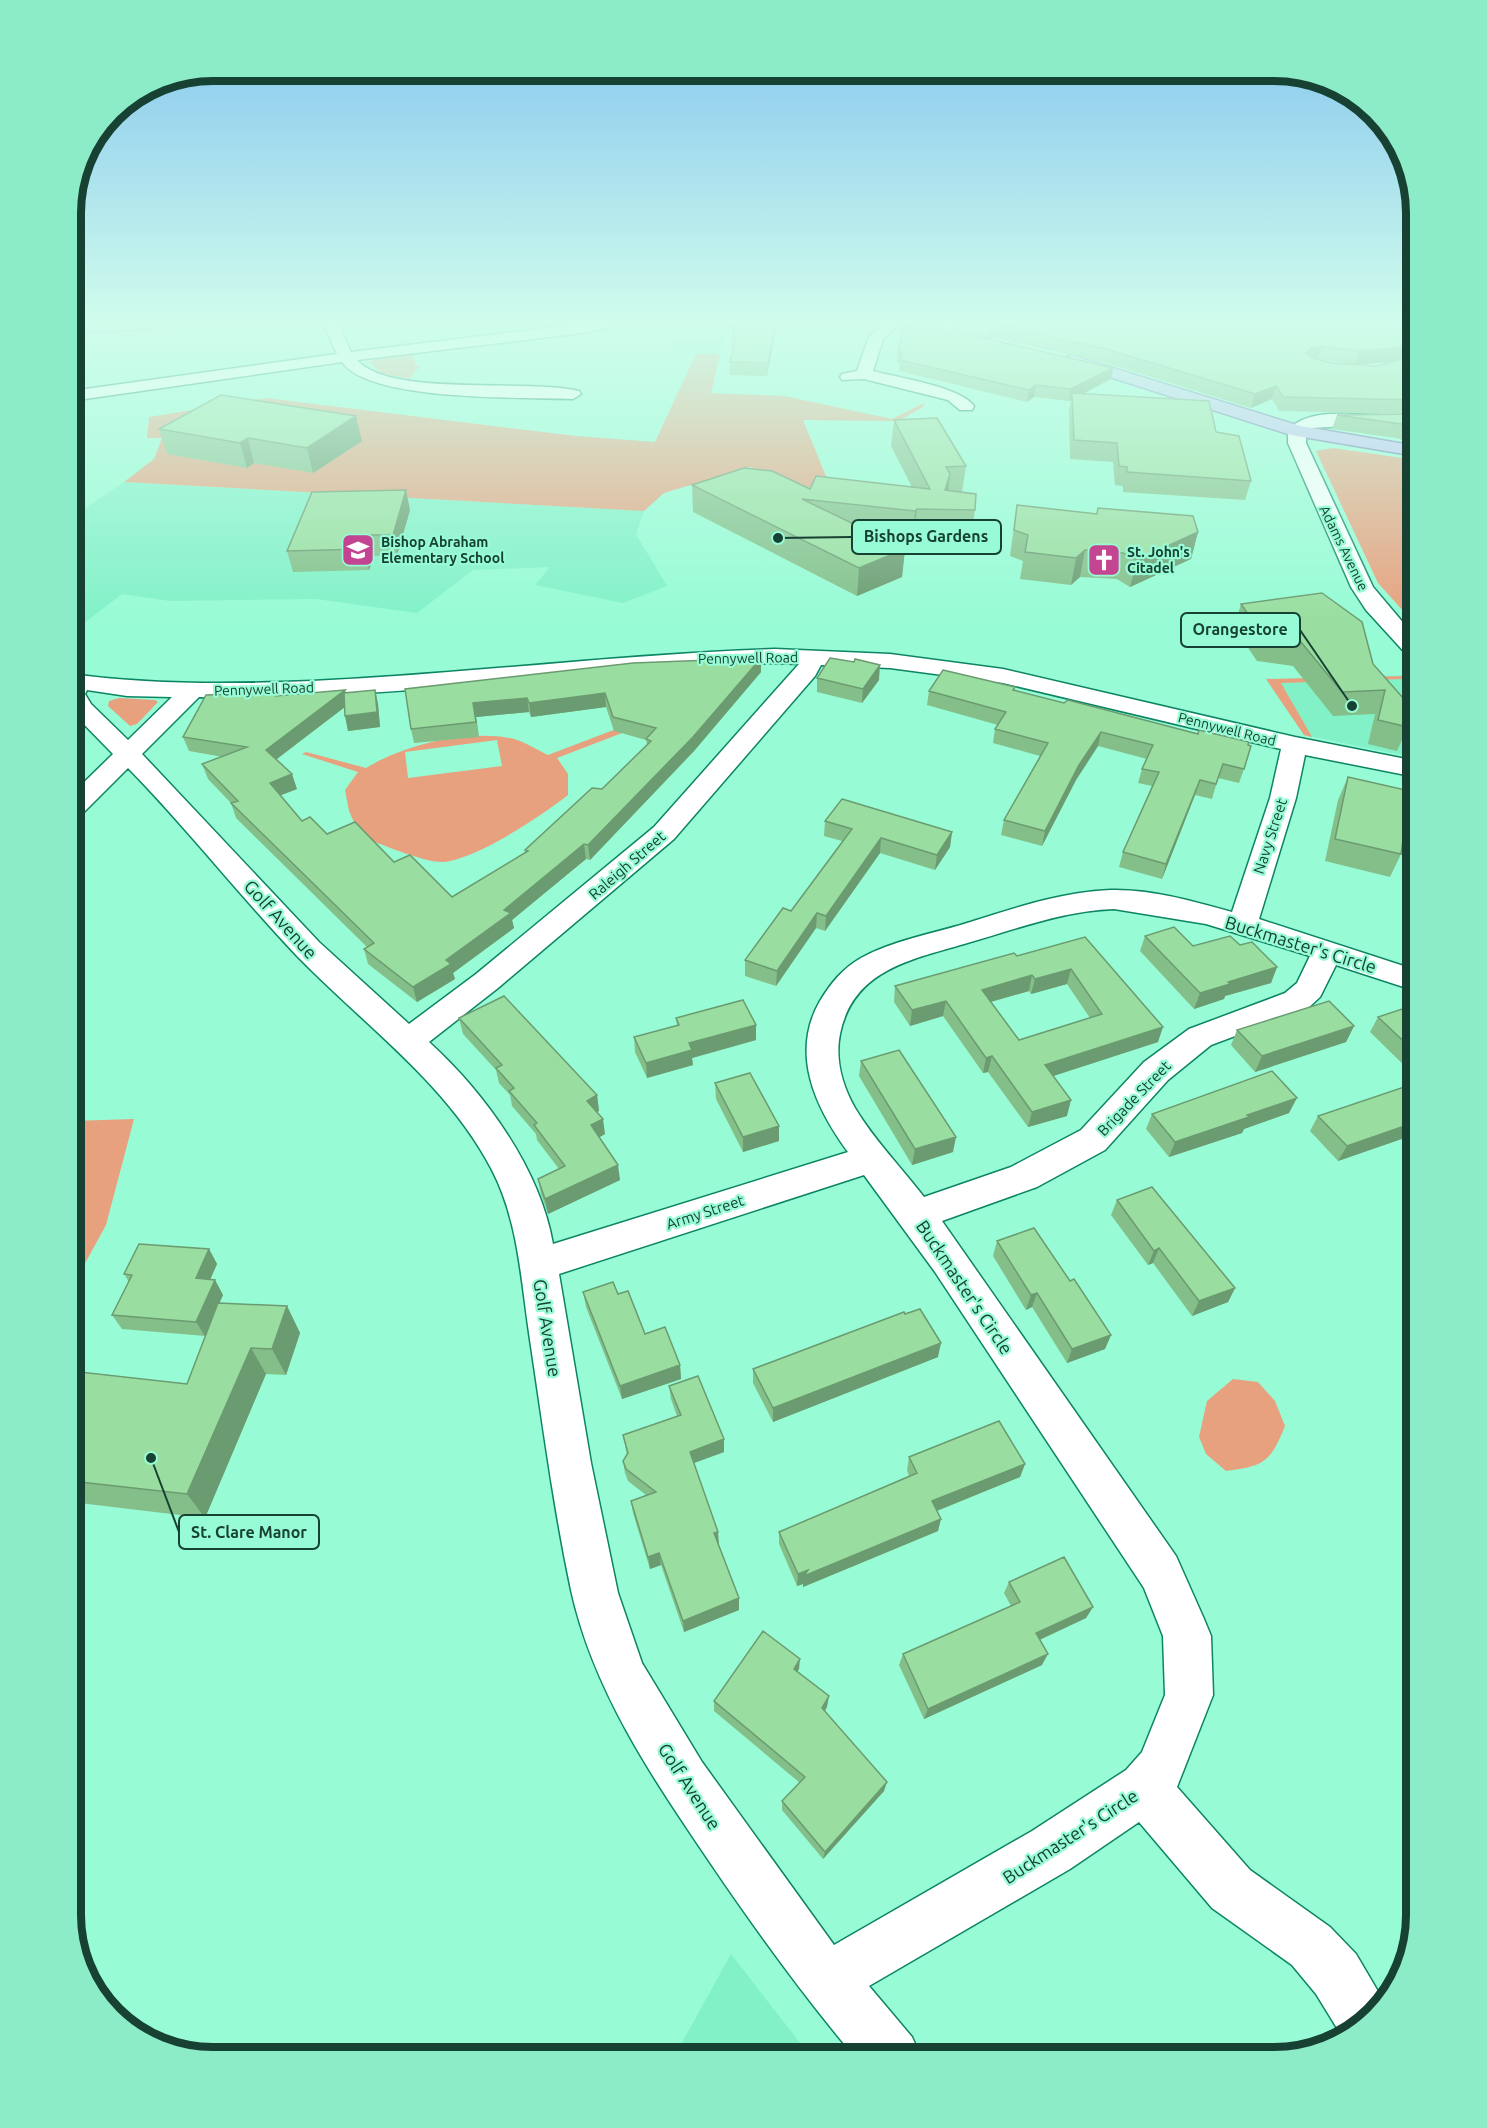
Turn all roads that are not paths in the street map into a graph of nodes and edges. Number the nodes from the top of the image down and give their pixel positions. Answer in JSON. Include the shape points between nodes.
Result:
{"nodes":[{"id":1,"x":1269,"y":422,"type":"edge"},
{"id":2,"x":1317,"y":422,"type":"edge"},
{"id":3,"x":1297,"y":431,"type":"junction"},
{"id":4,"x":1406,"y":449,"type":"edge"},
{"id":5,"x":1406,"y":640,"type":"edge"},
{"id":6,"x":813,"y":658,"type":"junction"},
{"id":7,"x":81,"y":683,"type":"edge"},
{"id":8,"x":192,"y":691,"type":"junction"},
{"id":9,"x":81,"y":705,"type":"edge"},
{"id":10,"x":1294,"y":745,"type":"junction"},
{"id":11,"x":128,"y":753,"type":"junction"},
{"id":12,"x":1406,"y":767,"type":"edge"},
{"id":13,"x":81,"y":800,"type":"edge"},
{"id":14,"x":1242,"y":925,"type":"junction"},
{"id":15,"x":1327,"y":952,"type":"junction"},
{"id":16,"x":1406,"y":978,"type":"edge"},
{"id":17,"x":409,"y":1041,"type":"junction"},
{"id":18,"x":873,"y":1158,"type":"junction"},
{"id":19,"x":916,"y":1215,"type":"junction"},
{"id":20,"x":537,"y":1265,"type":"junction"},
{"id":21,"x":1144,"y":1788,"type":"junction"},
{"id":22,"x":826,"y":1980,"type":"junction"},
{"id":23,"x":1360,"y":2013,"type":"dead end"},
{"id":24,"x":883,"y":2047,"type":"edge"}],
"edges":[{"from":1,"to":3,"type":"main road"},
{"from":2,"to":3,"type":"street","via":[[1305,424]]},
{"from":3,"to":4,"type":"main road"},
{"from":3,"to":5,"type":"street","name":"Adams Avenue","via":[[1299,451],[1358,580],[1374,605]]},
{"from":6,"to":8,"type":"street","name":"Pennywell Road","via":[[694,658],[371,685]]},
{"from":6,"to":10,"type":"street","name":"Pennywell Road","via":[[890,661],[1003,676]]},
{"from":6,"to":17,"type":"street","name":"Raleigh Street","via":[[807,671],[664,833]]},
{"from":7,"to":8,"type":"street","name":"Pennywell Road"},
{"from":8,"to":11,"type":"street"},
{"from":9,"to":11,"type":"street","name":"Golf Avenue"},
{"from":10,"to":12,"type":"street","name":"Pennywell Road"},
{"from":10,"to":14,"type":"street","name":"Navy Street","via":[[1283,798]]},
{"from":11,"to":13,"type":"street"},
{"from":11,"to":17,"type":"street","name":"Golf Avenue","via":[[341,983]]},
{"from":14,"to":15,"type":"street","name":"Buckmaster's Circle"},
{"from":14,"to":18,"type":"street","name":"Buckmaster's Circle","via":[[1176,907],[1132,900],[1096,900],[1042,911],[947,939],[881,961],[859,974],[831,1008],[823,1050],[826,1082],[844,1117]]},
{"from":15,"to":16,"type":"street","name":"Buckmaster's Circle"},
{"from":15,"to":19,"type":"street","name":"Brigade Street","via":[[1309,989],[1296,1001],[1200,1037],[1156,1071],[1092,1140],[1024,1177]]},
{"from":17,"to":20,"type":"street","name":"Golf Avenue","via":[[459,1093],[511,1171],[533,1234]]},
{"from":18,"to":19,"type":"street","name":"Buckmaster's Circle"},
{"from":18,"to":20,"type":"street","name":"Army Street"},
{"from":19,"to":21,"type":"street","name":"Buckmaster's Circle","via":[[1160,1572],[1187,1636],[1189,1695],[1160,1769]]},
{"from":20,"to":22,"type":"street","name":"Golf Avenue","via":[[595,1593],[622,1675],[684,1780]]},
{"from":21,"to":22,"type":"street","name":"Buckmaster's Circle","via":[[1041,1856]]},
{"from":21,"to":23,"type":"street","via":[[1231,1888],[1311,1946],[1336,1974]]},
{"from":22,"to":24,"type":"street","name":"Golf Avenue"}]}
